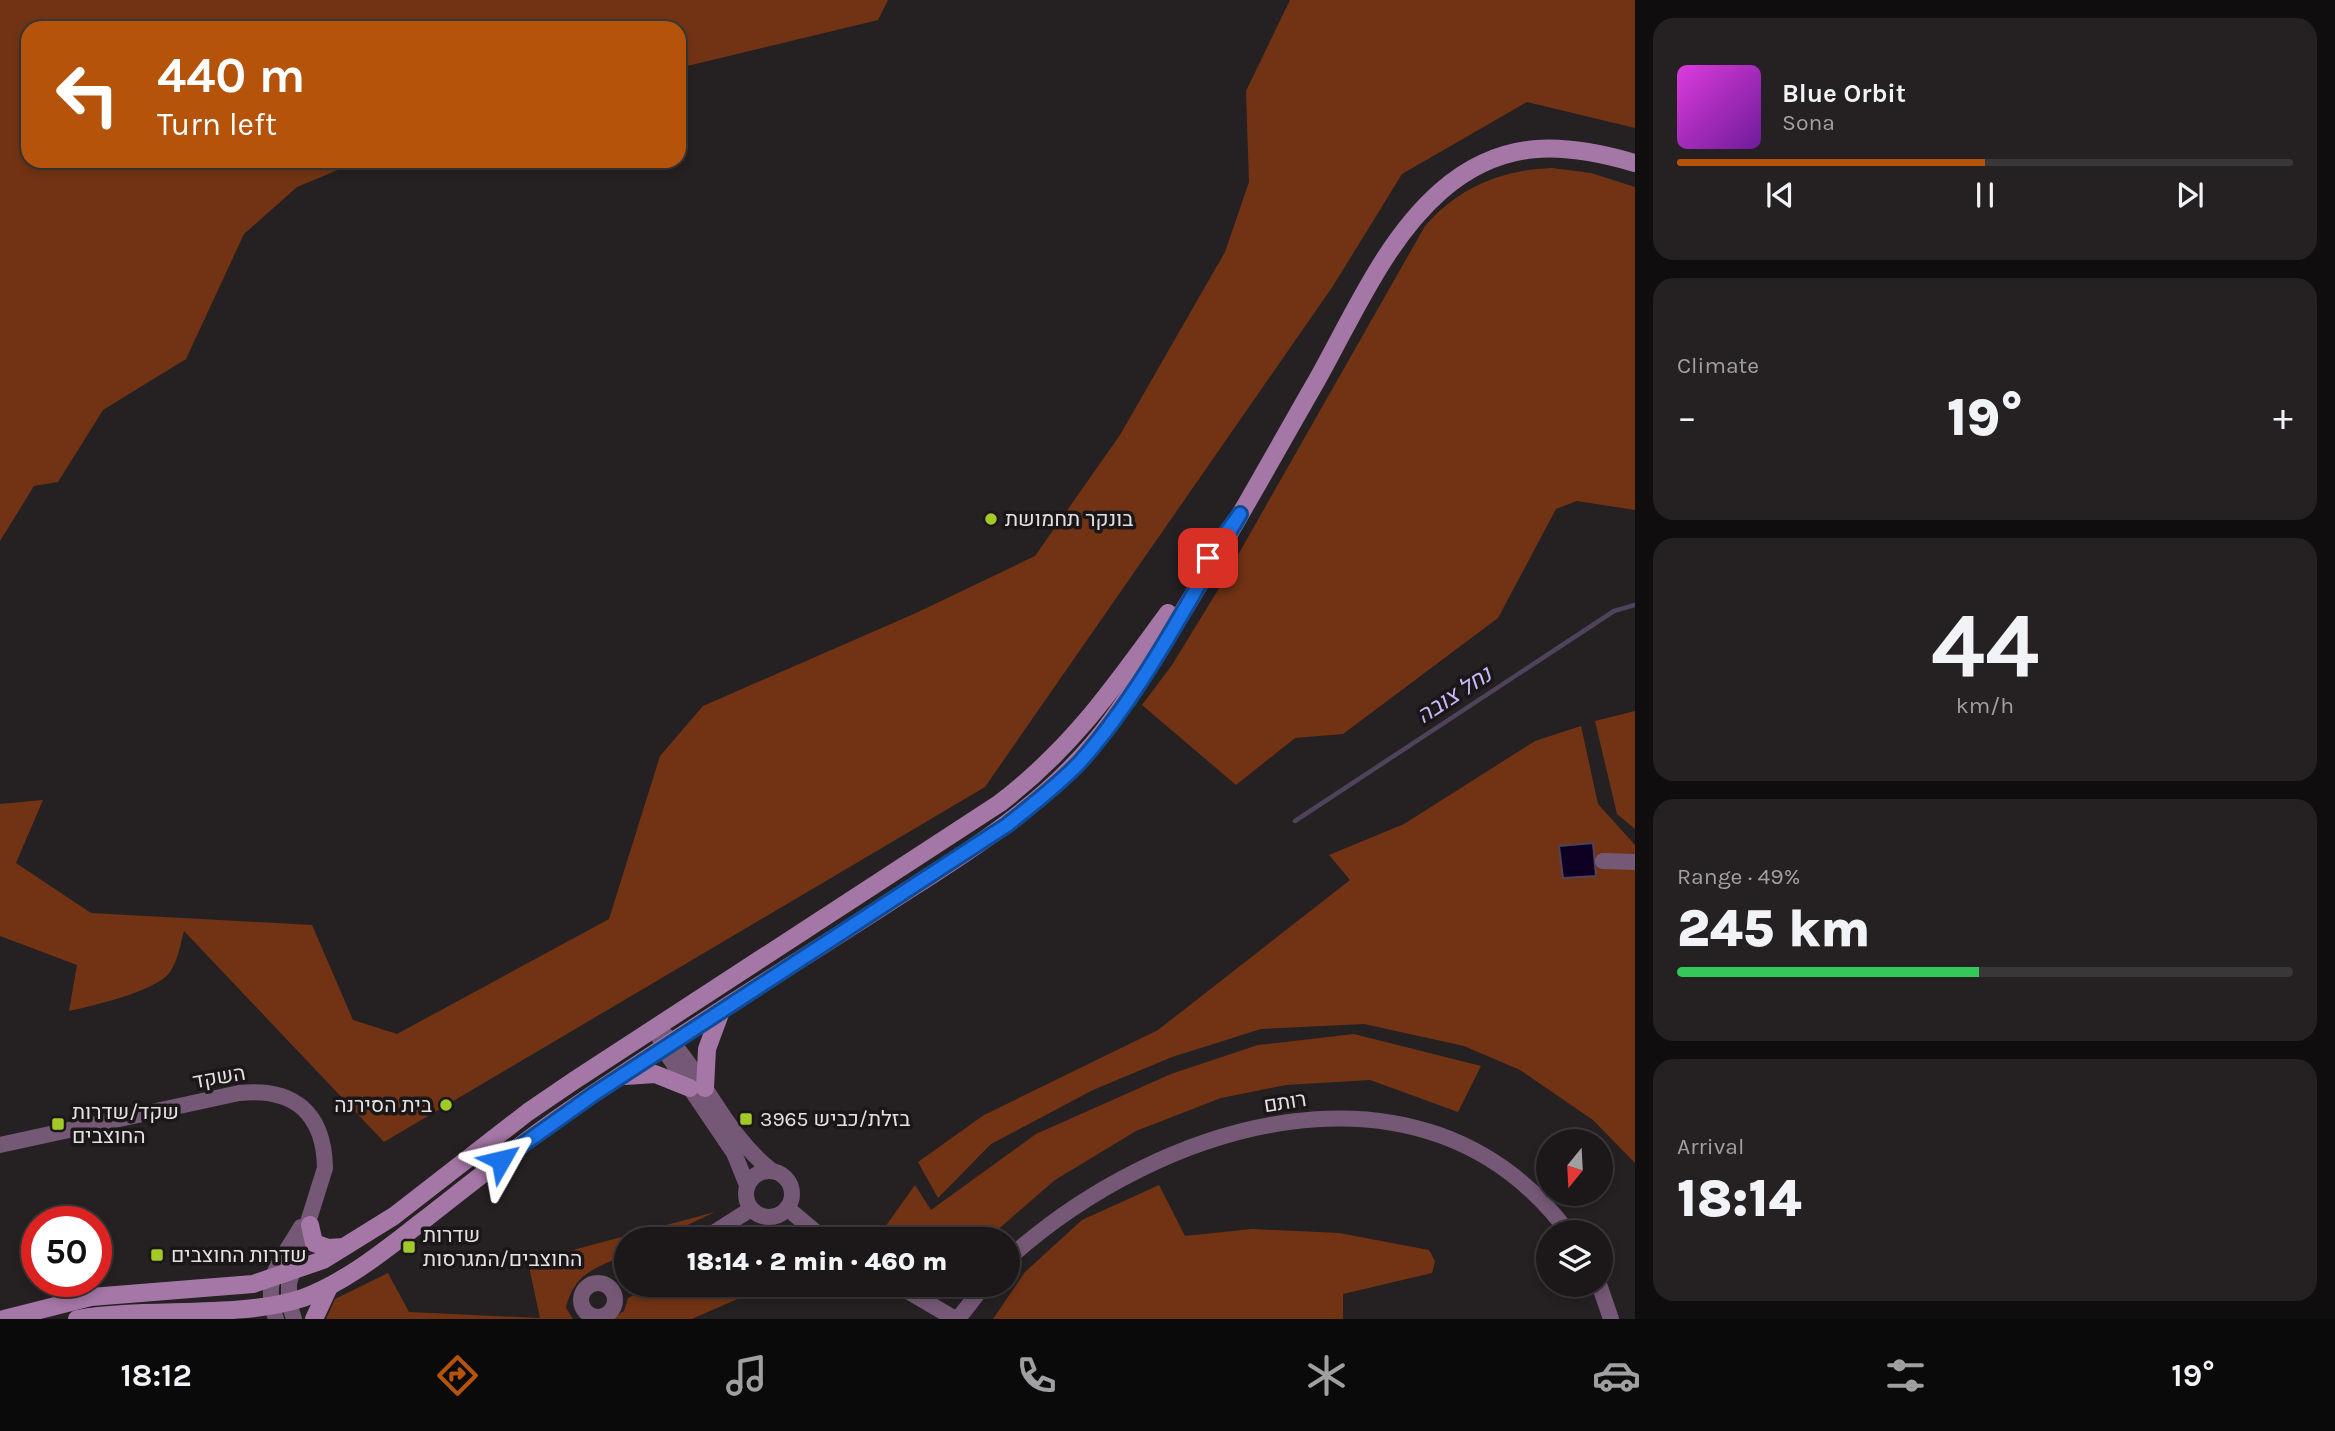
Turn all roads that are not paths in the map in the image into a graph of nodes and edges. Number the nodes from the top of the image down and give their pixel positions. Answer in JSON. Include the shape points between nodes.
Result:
{"nodes":[{"id":1,"x":1635,"y":163,"type":"edge"},
{"id":2,"x":1240,"y":514,"type":"junction"},
{"id":3,"x":1603,"y":861,"type":"dead end"},
{"id":4,"x":1635,"y":862,"type":"edge"},
{"id":5,"x":722,"y":1010,"type":"junction"},
{"id":6,"x":657,"y":1027,"type":"junction"},
{"id":7,"x":668,"y":1045,"type":"junction"},
{"id":8,"x":618,"y":1078,"type":"junction"},
{"id":9,"x":698,"y":1088,"type":"junction"},
{"id":10,"x":0,"y":1144,"type":"edge"},
{"id":11,"x":771,"y":1170,"type":"junction"},
{"id":12,"x":747,"y":1185,"type":"junction"},
{"id":13,"x":316,"y":1200,"type":"junction"},
{"id":14,"x":751,"y":1209,"type":"junction"},
{"id":15,"x":792,"y":1213,"type":"junction"},
{"id":16,"x":1559,"y":1220,"type":"edge"},
{"id":17,"x":310,"y":1225,"type":"junction"},
{"id":18,"x":723,"y":1227,"type":"edge"},
{"id":19,"x":809,"y":1227,"type":"edge"},
{"id":20,"x":347,"y":1247,"type":"junction"},
{"id":21,"x":1020,"y":1248,"type":"edge"},
{"id":22,"x":291,"y":1273,"type":"junction"},
{"id":23,"x":270,"y":1280,"type":"junction"},
{"id":24,"x":329,"y":1287,"type":"junction"},
{"id":25,"x":918,"y":1297,"type":"edge"},
{"id":26,"x":974,"y":1297,"type":"edge"},
{"id":27,"x":1603,"y":1297,"type":"edge"},
{"id":28,"x":282,"y":1312,"type":"edge"},
{"id":29,"x":5,"y":1319,"type":"edge"},
{"id":30,"x":77,"y":1319,"type":"edge"},
{"id":31,"x":314,"y":1319,"type":"edge"},
{"id":32,"x":956,"y":1319,"type":"edge"},
{"id":33,"x":1611,"y":1319,"type":"edge"}],
"edges":[{"from":1,"to":2,"type":"main road","via":[[1550,146],[1507,153],[1470,169],[1439,193],[1401,237]]},
{"from":2,"to":5,"type":"main road","via":[[1136,685],[1080,761],[1049,791],[1007,825]]},
{"from":2,"to":6,"type":"main road","via":[[1095,713],[1037,775]]},
{"from":3,"to":4,"type":"street"},
{"from":5,"to":7,"type":"main road"},
{"from":5,"to":9,"type":"main road"},
{"from":6,"to":7,"type":"street"},
{"from":6,"to":20,"type":"main road","via":[[528,1112]]},
{"from":7,"to":8,"type":"main road"},
{"from":7,"to":9,"type":"street"},
{"from":8,"to":9,"type":"main road","via":[[655,1074]]},
{"from":8,"to":24,"type":"main road"},
{"from":9,"to":11,"type":"street","via":[[742,1143]]},
{"from":9,"to":12,"type":"street"},
{"from":10,"to":13,"type":"street","name":"השקד","via":[[239,1093],[273,1093],[303,1107],[325,1148]]},
{"from":11,"to":12,"type":"street","via":[[757,1174]]},
{"from":11,"to":15,"type":"street","via":[[789,1182]]},
{"from":12,"to":14,"type":"street"},
{"from":13,"to":17,"type":"street","name":"השקד"},
{"from":13,"to":23,"type":"street","name":"השקד"},
{"from":14,"to":15,"type":"street","via":[[769,1217]]},
{"from":14,"to":18,"type":"street"},
{"from":15,"to":19,"type":"street"},
{"from":16,"to":21,"type":"street","name":"רותם","via":[[1517,1178],[1475,1151],[1426,1130],[1369,1118],[1331,1117],[1240,1131],[1190,1146],[1089,1195]]},
{"from":17,"to":20,"type":"main road","via":[[314,1243]]},
{"from":17,"to":22,"type":"street","name":"השקד"},
{"from":20,"to":22,"type":"main road"},
{"from":22,"to":23,"type":"main road"},
{"from":22,"to":28,"type":"street","name":"השקד"},
{"from":23,"to":28,"type":"street","via":[[268,1293]]},
{"from":23,"to":29,"type":"main road","via":[[219,1289],[92,1297]]},
{"from":24,"to":28,"type":"main road"},
{"from":24,"to":31,"type":"main road"},
{"from":25,"to":32,"type":"street"},
{"from":26,"to":32,"type":"street"},
{"from":27,"to":33,"type":"street"},
{"from":28,"to":30,"type":"main road"}]}
